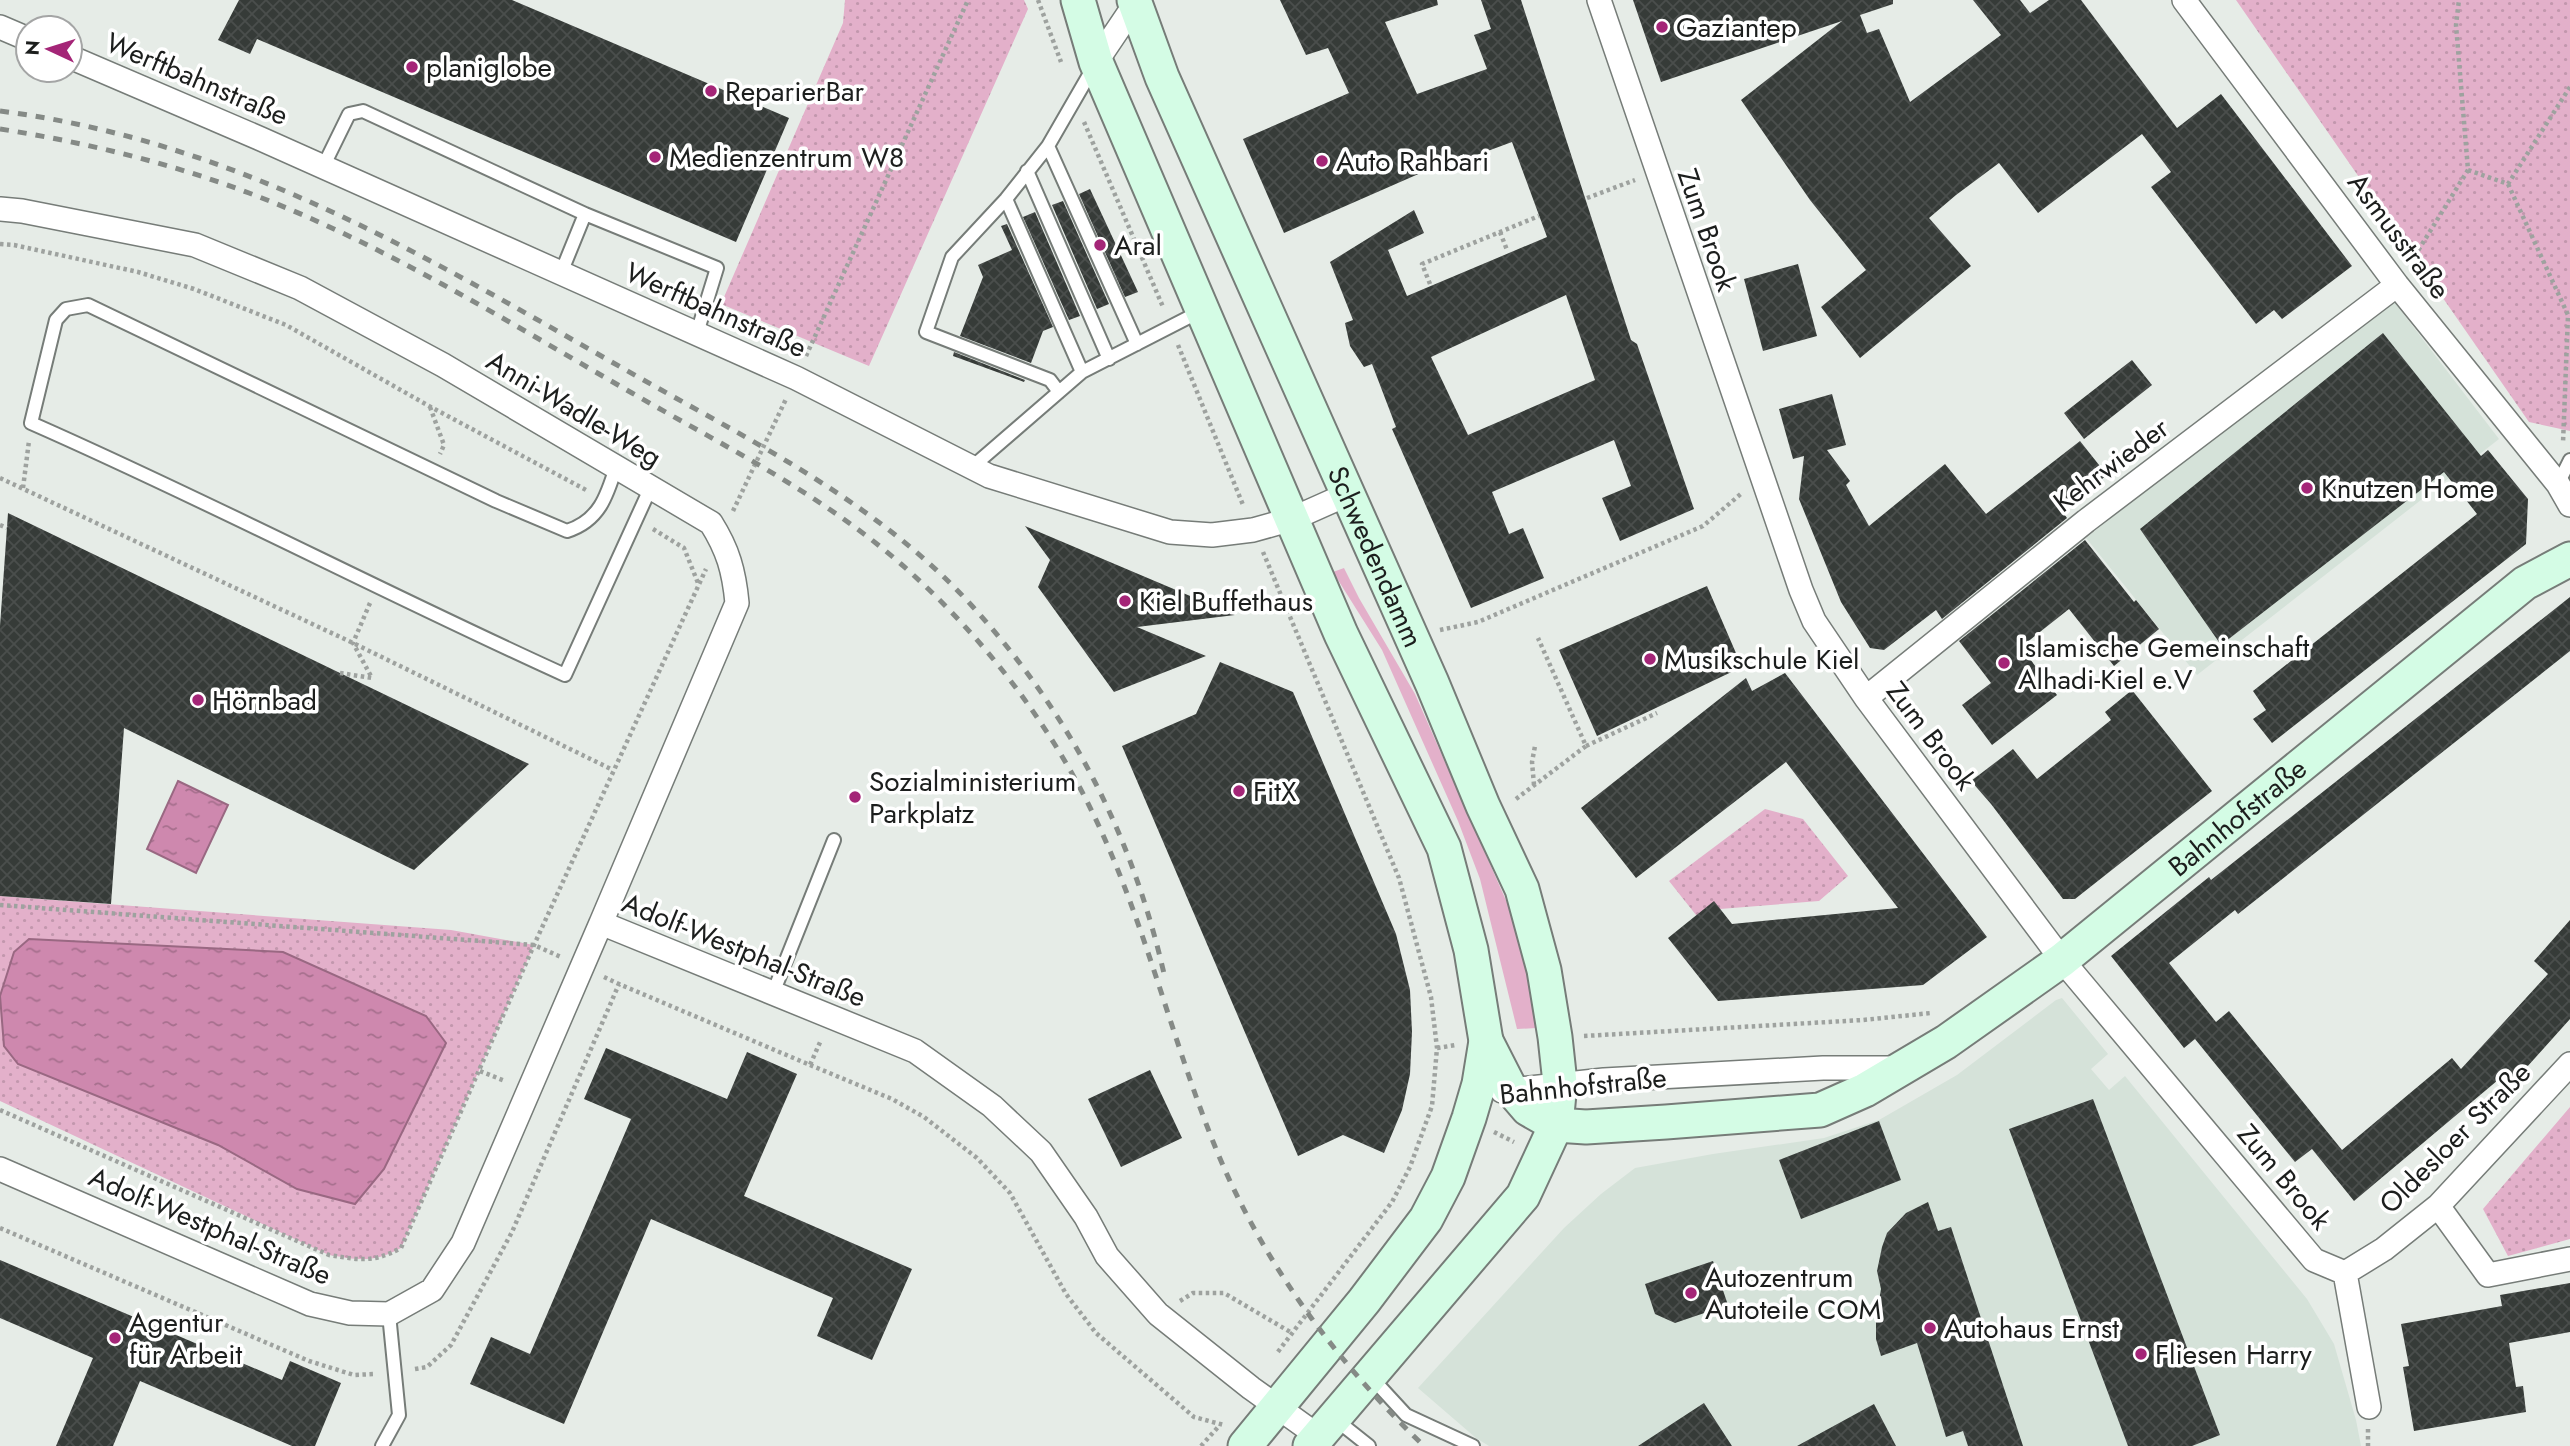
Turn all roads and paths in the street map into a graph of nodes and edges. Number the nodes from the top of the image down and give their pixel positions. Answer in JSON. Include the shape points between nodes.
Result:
{"nodes":[{"id":1,"x":968,"y":0,"type":"edge"},
{"id":2,"x":1078,"y":0,"type":"edge"},
{"id":3,"x":1599,"y":0,"type":"edge"},
{"id":4,"x":2184,"y":0,"type":"edge"},
{"id":5,"x":2459,"y":0,"type":"edge"},
{"id":6,"x":1135,"y":2,"type":"edge"},
{"id":7,"x":1096,"y":62,"type":"junction"},
{"id":8,"x":84,"y":63,"type":"edge"},
{"id":9,"x":2570,"y":87,"type":"edge"},
{"id":10,"x":1048,"y":146,"type":"junction"},
{"id":11,"x":323,"y":167,"type":"junction"},
{"id":12,"x":2468,"y":170,"type":"junction"},
{"id":13,"x":1027,"y":172,"type":"junction"},
{"id":14,"x":1657,"y":172,"type":"junction"},
{"id":15,"x":2508,"y":184,"type":"junction"},
{"id":16,"x":1587,"y":198,"type":"dead end"},
{"id":17,"x":1006,"y":199,"type":"junction"},
{"id":18,"x":0,"y":209,"type":"edge"},
{"id":19,"x":585,"y":214,"type":"junction"},
{"id":20,"x":1539,"y":216,"type":"dead end"},
{"id":21,"x":1500,"y":232,"type":"junction"},
{"id":22,"x":0,"y":244,"type":"edge"},
{"id":23,"x":1507,"y":250,"type":"dead end"},
{"id":24,"x":561,"y":273,"type":"junction"},
{"id":25,"x":1430,"y":284,"type":"dead end"},
{"id":26,"x":2397,"y":285,"type":"junction"},
{"id":27,"x":1204,"y":309,"type":"junction"},
{"id":28,"x":697,"y":333,"type":"junction"},
{"id":29,"x":1137,"y":344,"type":"junction"},
{"id":30,"x":1109,"y":359,"type":"junction"},
{"id":31,"x":1082,"y":372,"type":"junction"},
{"id":32,"x":796,"y":377,"type":"junction"},
{"id":33,"x":1059,"y":392,"type":"junction"},
{"id":34,"x":429,"y":406,"type":"junction"},
{"id":35,"x":31,"y":423,"type":"junction"},
{"id":36,"x":2570,"y":460,"type":"edge"},
{"id":37,"x":617,"y":467,"type":"junction"},
{"id":38,"x":971,"y":468,"type":"junction"},
{"id":39,"x":433,"y":470,"type":"junction"},
{"id":40,"x":1761,"y":477,"type":"junction"},
{"id":41,"x":0,"y":478,"type":"edge"},
{"id":42,"x":2560,"y":481,"type":"junction"},
{"id":43,"x":23,"y":488,"type":"junction"},
{"id":44,"x":650,"y":489,"type":"junction"},
{"id":45,"x":1348,"y":494,"type":"junction"},
{"id":46,"x":605,"y":501,"type":"junction"},
{"id":47,"x":2570,"y":505,"type":"edge"},
{"id":48,"x":636,"y":518,"type":"junction"},
{"id":49,"x":1292,"y":519,"type":"junction"},
{"id":50,"x":0,"y":525,"type":"edge"},
{"id":51,"x":7,"y":528,"type":"dead end"},
{"id":52,"x":722,"y":540,"type":"junction"},
{"id":53,"x":2570,"y":559,"type":"edge"},
{"id":54,"x":698,"y":583,"type":"junction"},
{"id":55,"x":377,"y":585,"type":"junction"},
{"id":56,"x":1435,"y":631,"type":"dead end"},
{"id":57,"x":1538,"y":638,"type":"dead end"},
{"id":58,"x":353,"y":643,"type":"junction"},
{"id":59,"x":340,"y":673,"type":"dead end"},
{"id":60,"x":1866,"y":698,"type":"junction"},
{"id":61,"x":1657,"y":713,"type":"dead end"},
{"id":62,"x":1535,"y":746,"type":"dead end"},
{"id":63,"x":1586,"y":746,"type":"junction"},
{"id":64,"x":613,"y":770,"type":"junction"},
{"id":65,"x":1534,"y":786,"type":"junction"},
{"id":66,"x":1516,"y":799,"type":"dead end"},
{"id":67,"x":834,"y":840,"type":"dead end"},
{"id":68,"x":0,"y":905,"type":"edge"},
{"id":69,"x":601,"y":923,"type":"junction"},
{"id":70,"x":534,"y":945,"type":"junction"},
{"id":71,"x":2062,"y":960,"type":"junction"},
{"id":72,"x":773,"y":993,"type":"junction"},
{"id":73,"x":1937,"y":1012,"type":"dead end"},
{"id":74,"x":831,"y":1017,"type":"junction"},
{"id":75,"x":1556,"y":1037,"type":"junction"},
{"id":76,"x":1486,"y":1041,"type":"junction"},
{"id":77,"x":2570,"y":1064,"type":"edge"},
{"id":78,"x":810,"y":1065,"type":"junction"},
{"id":79,"x":1900,"y":1068,"type":"junction"},
{"id":80,"x":1560,"y":1083,"type":"junction"},
{"id":81,"x":1510,"y":1088,"type":"junction"},
{"id":82,"x":1473,"y":1105,"type":"junction"},
{"id":83,"x":0,"y":1110,"type":"edge"},
{"id":84,"x":1556,"y":1125,"type":"junction"},
{"id":85,"x":0,"y":1170,"type":"edge"},
{"id":86,"x":2438,"y":1206,"type":"junction"},
{"id":87,"x":0,"y":1228,"type":"edge"},
{"id":88,"x":2570,"y":1259,"type":"edge"},
{"id":89,"x":2345,"y":1273,"type":"junction"},
{"id":90,"x":389,"y":1314,"type":"junction"},
{"id":91,"x":1158,"y":1314,"type":"junction"},
{"id":92,"x":1292,"y":1333,"type":"junction"},
{"id":93,"x":395,"y":1373,"type":"junction"},
{"id":94,"x":1370,"y":1377,"type":"junction"},
{"id":95,"x":1264,"y":1398,"type":"junction"},
{"id":96,"x":2369,"y":1407,"type":"dead end"},
{"id":97,"x":1321,"y":1434,"type":"edge"},
{"id":98,"x":1246,"y":1445,"type":"edge"},
{"id":99,"x":382,"y":1446,"type":"edge"},
{"id":100,"x":1368,"y":1446,"type":"edge"},
{"id":101,"x":1473,"y":1446,"type":"edge"}],
"edges":[{"from":1,"to":32,"type":"path"},
{"from":2,"to":7,"type":"main road"},
{"from":3,"to":14,"type":"street","name":"Zum Brook"},
{"from":4,"to":26,"type":"street","name":"Asmusstraße"},
{"from":5,"to":12,"type":"path","via":[[2456,26]]},
{"from":6,"to":7,"type":"street","name":"Schwedendamm"},
{"from":6,"to":45,"type":"main road","name":"Schwedendamm","via":[[1162,77]]},
{"from":7,"to":10,"type":"lane"},
{"from":7,"to":27,"type":"main road"},
{"from":8,"to":11,"type":"street","name":"Werftbahnstraße"},
{"from":9,"to":15,"type":"path"},
{"from":10,"to":13,"type":"lane"},
{"from":10,"to":29,"type":"lane"},
{"from":11,"to":19,"type":"lane","via":[[349,114],[363,111]]},
{"from":11,"to":24,"type":"street","name":"Werftbahnstraße"},
{"from":12,"to":15,"type":"path"},
{"from":12,"to":26,"type":"path"},
{"from":13,"to":17,"type":"lane"},
{"from":13,"to":30,"type":"lane"},
{"from":14,"to":16,"type":"path"},
{"from":14,"to":40,"type":"street","name":"Zum Brook"},
{"from":15,"to":42,"type":"path","via":[[2568,315]]},
{"from":17,"to":31,"type":"lane"},
{"from":17,"to":33,"type":"lane","via":[[952,257],[926,332],[1050,380]]},
{"from":18,"to":37,"type":"street","name":"Anni-Wadle-Weg","via":[[195,245],[300,288]]},
{"from":19,"to":24,"type":"lane"},
{"from":19,"to":28,"type":"lane","via":[[717,268]]},
{"from":20,"to":21,"type":"path"},
{"from":21,"to":23,"type":"path"},
{"from":21,"to":25,"type":"path","via":[[1422,264]]},
{"from":22,"to":34,"type":"path","via":[[138,272],[194,289],[286,325]]},
{"from":24,"to":28,"type":"street","name":"Werftbahnstraße"},
{"from":26,"to":42,"type":"street","name":"Asmusstraße"},
{"from":26,"to":60,"type":"street","name":"Kehrwieder","via":[[2086,521]]},
{"from":27,"to":29,"type":"lane"},
{"from":27,"to":49,"type":"main road"},
{"from":28,"to":32,"type":"street","name":"Werftbahnstraße"},
{"from":29,"to":30,"type":"lane"},
{"from":30,"to":31,"type":"lane"},
{"from":31,"to":33,"type":"lane"},
{"from":32,"to":38,"type":"street","name":"Werftbahnstraße"},
{"from":32,"to":52,"type":"path"},
{"from":33,"to":38,"type":"lane"},
{"from":34,"to":39,"type":"path","via":[[444,445]]},
{"from":34,"to":46,"type":"path"},
{"from":35,"to":39,"type":"lane","via":[[56,320],[66,309],[88,305]]},
{"from":35,"to":43,"type":"path"},
{"from":35,"to":55,"type":"lane"},
{"from":36,"to":42,"type":"lane"},
{"from":37,"to":44,"type":"street","name":"Anni-Wadle-Weg"},
{"from":37,"to":46,"type":"lane"},
{"from":38,"to":49,"type":"street","name":"Werftbahnstraße","via":[[1170,532],[1212,535]]},
{"from":39,"to":46,"type":"lane","via":[[567,531],[582,527]]},
{"from":40,"to":56,"type":"path","via":[[1703,526],[1478,622]]},
{"from":40,"to":60,"type":"street","name":"Zum Brook","via":[[1814,621]]},
{"from":41,"to":43,"type":"path"},
{"from":42,"to":47,"type":"street","name":"Asmusstraße"},
{"from":43,"to":58,"type":"path"},
{"from":44,"to":48,"type":"lane"},
{"from":44,"to":52,"type":"street","name":"Anni-Wadle-Weg","via":[[711,523]]},
{"from":45,"to":49,"type":"street","name":"Werftbahnstraße"},
{"from":45,"to":75,"type":"main road","name":"Schwedendamm","via":[[1522,889]]},
{"from":48,"to":54,"type":"path","via":[[684,548]]},
{"from":48,"to":55,"type":"lane","via":[[565,675]]},
{"from":49,"to":76,"type":"main road","via":[[1341,634],[1444,848],[1471,950]]},
{"from":50,"to":51,"type":"path"},
{"from":52,"to":54,"type":"path"},
{"from":52,"to":69,"type":"street","name":"Anni-Wadle-Weg","via":[[734,570],[737,603]]},
{"from":53,"to":71,"type":"main road","name":"Bahnhofstraße","via":[[2525,583]]},
{"from":54,"to":64,"type":"path"},
{"from":55,"to":58,"type":"path"},
{"from":57,"to":63,"type":"path"},
{"from":58,"to":59,"type":"path","via":[[372,678]]},
{"from":58,"to":64,"type":"path"},
{"from":60,"to":71,"type":"street","name":"Zum Brook"},
{"from":61,"to":63,"type":"path"},
{"from":62,"to":65,"type":"path"},
{"from":63,"to":65,"type":"path"},
{"from":64,"to":70,"type":"path"},
{"from":65,"to":66,"type":"path"},
{"from":67,"to":72,"type":"lane"},
{"from":68,"to":70,"type":"path"},
{"from":69,"to":72,"type":"street","name":"Adolf-Westphal-Straße"},
{"from":69,"to":90,"type":"street","name":"Adolf-Westphal-Straße","via":[[463,1243],[432,1290]]},
{"from":70,"to":83,"type":"path","via":[[401,1248],[382,1258],[365,1261],[329,1255]]},
{"from":71,"to":79,"type":"main road","name":"Bahnhofstraße","via":[[1946,1042]]},
{"from":71,"to":89,"type":"street","name":"Zum Brook","via":[[2314,1260]]},
{"from":72,"to":74,"type":"street","name":"Adolf-Westphal-Straße"},
{"from":73,"to":75,"type":"path"},
{"from":74,"to":78,"type":"path"},
{"from":74,"to":91,"type":"street","name":"Adolf-Westphal-Straße","via":[[915,1051],[992,1106],[1041,1152],[1107,1256]]},
{"from":75,"to":80,"type":"main road","name":"Schwedendamm"},
{"from":76,"to":81,"type":"main road"},
{"from":76,"to":82,"type":"main road"},
{"from":76,"to":92,"type":"path","via":[[1437,1048],[1432,1106],[1410,1167],[1392,1202]]},
{"from":77,"to":86,"type":"street","name":"Oldesloer Straße"},
{"from":78,"to":93,"type":"path","via":[[619,984],[512,1232],[451,1345],[427,1367]]},
{"from":78,"to":98,"type":"path","via":[[892,1099],[977,1158],[1010,1194],[1066,1294],[1096,1333],[1194,1417],[1222,1423]]},
{"from":79,"to":80,"type":"street","name":"Bahnhofstraße"},
{"from":79,"to":84,"type":"main road","name":"Bahnhofstraße","via":[[1820,1110],[1626,1125]]},
{"from":80,"to":81,"type":"street","name":"Bahnhofstraße"},
{"from":80,"to":84,"type":"main road","name":"Schwedendamm"},
{"from":81,"to":82,"type":"street","name":"Bahnhofstraße"},
{"from":81,"to":84,"type":"main road","via":[[1528,1109]]},
{"from":82,"to":95,"type":"main road","name":"Bahnhofstraße","via":[[1448,1177],[1426,1219],[1364,1301]]},
{"from":84,"to":94,"type":"main road","name":"Bahnhofstraße","via":[[1523,1196]]},
{"from":85,"to":90,"type":"street","name":"Adolf-Westphal-Straße","via":[[310,1304],[350,1313]]},
{"from":86,"to":88,"type":"street","via":[[2488,1275]]},
{"from":86,"to":89,"type":"street","name":"Oldesloer Straße"},
{"from":87,"to":93,"type":"path","via":[[309,1361],[354,1375]]},
{"from":89,"to":96,"type":"street"},
{"from":90,"to":93,"type":"lane"},
{"from":91,"to":92,"type":"path","via":[[1194,1293],[1224,1293]]},
{"from":91,"to":95,"type":"street","name":"Adolf-Westphal-Straße"},
{"from":92,"to":95,"type":"path"},
{"from":93,"to":99,"type":"lane","via":[[399,1415]]},
{"from":94,"to":97,"type":"main road","name":"Bahnhofstraße"},
{"from":94,"to":101,"type":"lane","via":[[1406,1415]]},
{"from":95,"to":97,"type":"street","name":"Adolf-Westphal-Straße"},
{"from":95,"to":98,"type":"main road","name":"Bahnhofstraße"},
{"from":97,"to":100,"type":"lane"}]}
